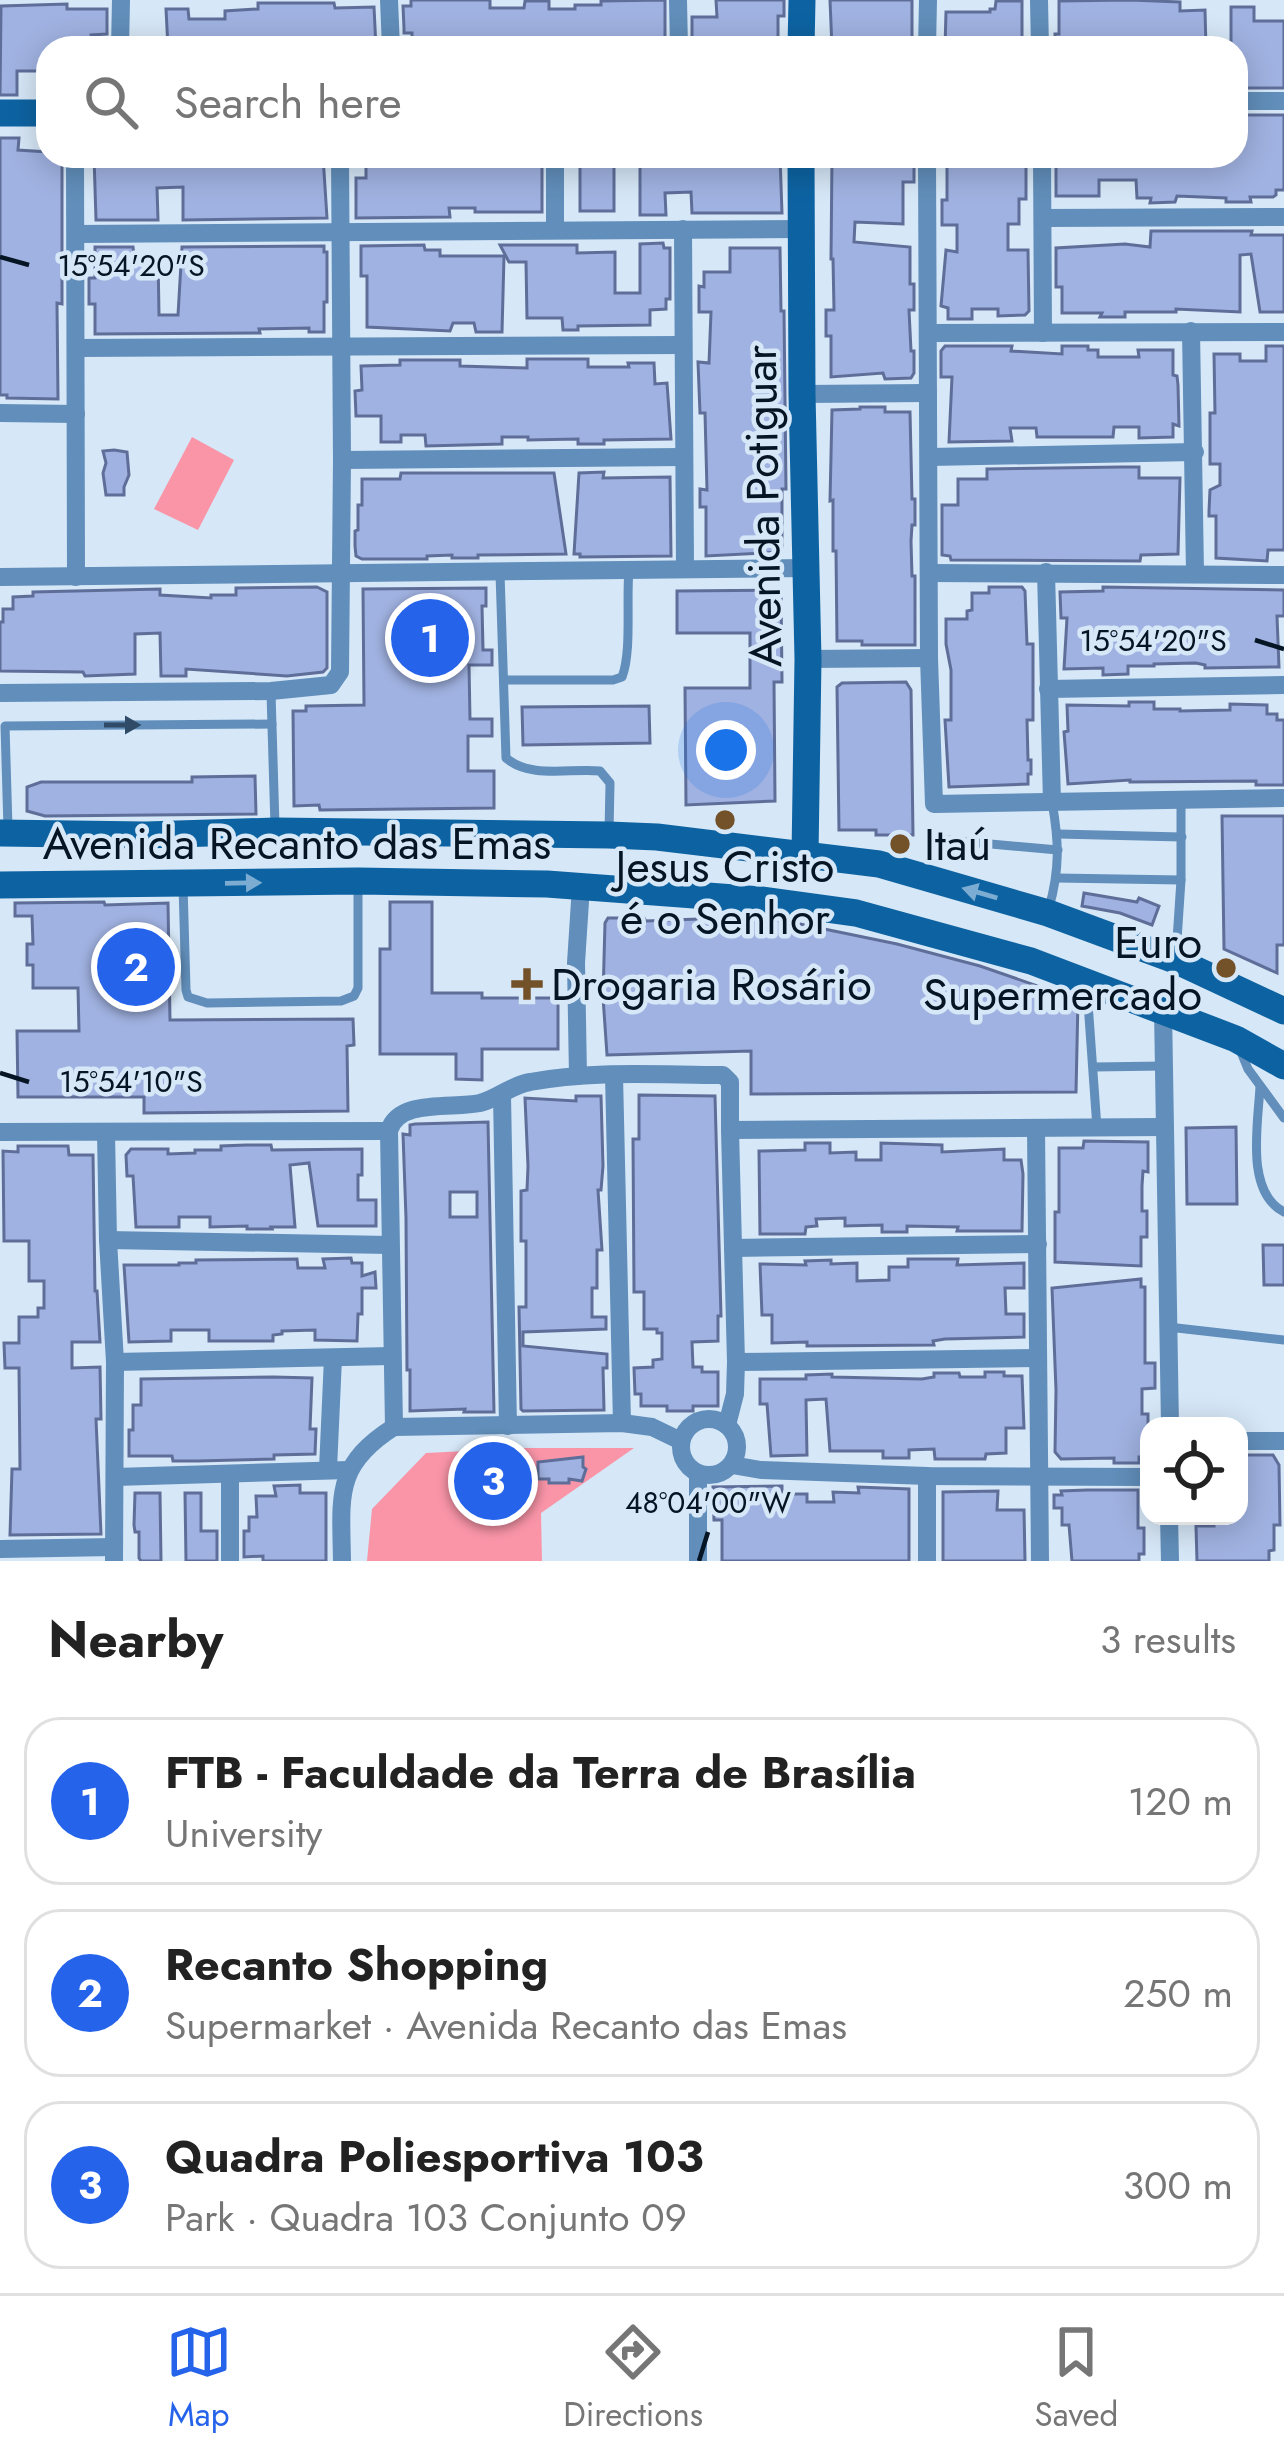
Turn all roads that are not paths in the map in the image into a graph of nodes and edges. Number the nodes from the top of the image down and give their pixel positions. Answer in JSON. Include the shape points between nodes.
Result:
{"nodes":[{"id":1,"x":121,"y":0,"type":"edge"},
{"id":2,"x":389,"y":0,"type":"edge"},
{"id":3,"x":678,"y":0,"type":"edge"},
{"id":4,"x":802,"y":0,"type":"edge"},
{"id":5,"x":928,"y":0,"type":"edge"},
{"id":6,"x":1039,"y":0,"type":"edge"},
{"id":7,"x":121,"y":36,"type":"edge"},
{"id":8,"x":390,"y":36,"type":"edge"},
{"id":9,"x":680,"y":36,"type":"edge"},
{"id":10,"x":801,"y":36,"type":"edge"},
{"id":11,"x":927,"y":36,"type":"edge"},
{"id":12,"x":1040,"y":36,"type":"edge"},
{"id":13,"x":1248,"y":101,"type":"edge"},
{"id":14,"x":1284,"y":101,"type":"edge"},
{"id":15,"x":36,"y":112,"type":"edge"},
{"id":16,"x":0,"y":113,"type":"edge"},
{"id":17,"x":75,"y":168,"type":"edge"},
{"id":18,"x":340,"y":168,"type":"edge"},
{"id":19,"x":555,"y":168,"type":"edge"},
{"id":20,"x":801,"y":168,"type":"edge"},
{"id":21,"x":927,"y":168,"type":"edge"},
{"id":22,"x":1042,"y":168,"type":"edge"},
{"id":23,"x":1284,"y":217,"type":"edge"},
{"id":24,"x":1043,"y":218,"type":"junction"},
{"id":25,"x":683,"y":229,"type":"junction"},
{"id":26,"x":555,"y":230,"type":"junction"},
{"id":27,"x":802,"y":230,"type":"junction"},
{"id":28,"x":340,"y":231,"type":"junction"},
{"id":29,"x":76,"y":234,"type":"junction"},
{"id":30,"x":1191,"y":332,"type":"junction"},
{"id":31,"x":1284,"y":332,"type":"edge"},
{"id":32,"x":929,"y":333,"type":"junction"},
{"id":33,"x":1043,"y":333,"type":"junction"},
{"id":34,"x":682,"y":345,"type":"junction"},
{"id":35,"x":341,"y":347,"type":"junction"},
{"id":36,"x":77,"y":348,"type":"junction"},
{"id":37,"x":928,"y":393,"type":"junction"},
{"id":38,"x":802,"y":394,"type":"junction"},
{"id":39,"x":0,"y":413,"type":"edge"},
{"id":40,"x":76,"y":414,"type":"junction"},
{"id":41,"x":1195,"y":452,"type":"junction"},
{"id":42,"x":683,"y":457,"type":"junction"},
{"id":43,"x":930,"y":457,"type":"junction"},
{"id":44,"x":342,"y":460,"type":"junction"},
{"id":45,"x":685,"y":568,"type":"junction"},
{"id":46,"x":806,"y":568,"type":"junction"},
{"id":47,"x":629,"y":570,"type":"junction"},
{"id":48,"x":1046,"y":572,"type":"junction"},
{"id":49,"x":500,"y":573,"type":"junction"},
{"id":50,"x":930,"y":573,"type":"junction"},
{"id":51,"x":1195,"y":573,"type":"junction"},
{"id":52,"x":341,"y":574,"type":"junction"},
{"id":53,"x":1284,"y":575,"type":"edge"},
{"id":54,"x":0,"y":577,"type":"edge"},
{"id":55,"x":76,"y":577,"type":"junction"},
{"id":56,"x":929,"y":658,"type":"junction"},
{"id":57,"x":808,"y":659,"type":"junction"},
{"id":58,"x":506,"y":680,"type":"junction"},
{"id":59,"x":1284,"y":685,"type":"edge"},
{"id":60,"x":1048,"y":689,"type":"junction"},
{"id":61,"x":271,"y":692,"type":"junction"},
{"id":62,"x":0,"y":694,"type":"edge"},
{"id":63,"x":272,"y":724,"type":"junction"},
{"id":64,"x":1284,"y":798,"type":"edge"},
{"id":65,"x":1181,"y":801,"type":"junction"},
{"id":66,"x":1052,"y":802,"type":"junction"},
{"id":67,"x":275,"y":831,"type":"junction"},
{"id":68,"x":4,"y":833,"type":"edge"},
{"id":69,"x":88,"y":833,"type":"junction"},
{"id":70,"x":562,"y":834,"type":"junction"},
{"id":71,"x":1058,"y":834,"type":"junction"},
{"id":72,"x":146,"y":835,"type":"junction"},
{"id":73,"x":609,"y":835,"type":"junction"},
{"id":74,"x":1182,"y":837,"type":"junction"},
{"id":75,"x":936,"y":839,"type":"dead end"},
{"id":76,"x":1058,"y":850,"type":"junction"},
{"id":77,"x":805,"y":855,"type":"junction"},
{"id":78,"x":879,"y":864,"type":"junction"},
{"id":79,"x":1058,"y":878,"type":"junction"},
{"id":80,"x":1181,"y":880,"type":"junction"},
{"id":81,"x":358,"y":881,"type":"junction"},
{"id":82,"x":90,"y":882,"type":"junction"},
{"id":83,"x":0,"y":884,"type":"edge"},
{"id":84,"x":147,"y":884,"type":"junction"},
{"id":85,"x":182,"y":884,"type":"junction"},
{"id":86,"x":547,"y":884,"type":"junction"},
{"id":87,"x":581,"y":886,"type":"junction"},
{"id":88,"x":856,"y":913,"type":"junction"},
{"id":89,"x":1048,"y":913,"type":"junction"},
{"id":90,"x":1175,"y":961,"type":"junction"},
{"id":91,"x":1086,"y":982,"type":"junction"},
{"id":92,"x":1163,"y":1010,"type":"junction"},
{"id":93,"x":1284,"y":1012,"type":"edge"},
{"id":94,"x":1236,"y":1039,"type":"junction"},
{"id":95,"x":1164,"y":1066,"type":"junction"},
{"id":96,"x":1284,"y":1066,"type":"edge"},
{"id":97,"x":1094,"y":1067,"type":"junction"},
{"id":98,"x":614,"y":1075,"type":"junction"},
{"id":99,"x":578,"y":1076,"type":"junction"},
{"id":100,"x":1260,"y":1087,"type":"junction"},
{"id":101,"x":502,"y":1095,"type":"junction"},
{"id":102,"x":1284,"y":1118,"type":"edge"},
{"id":103,"x":1164,"y":1127,"type":"junction"},
{"id":104,"x":1036,"y":1128,"type":"junction"},
{"id":105,"x":1096,"y":1128,"type":"junction"},
{"id":106,"x":730,"y":1130,"type":"junction"},
{"id":107,"x":389,"y":1131,"type":"junction"},
{"id":108,"x":0,"y":1132,"type":"edge"},
{"id":109,"x":106,"y":1133,"type":"junction"},
{"id":110,"x":1284,"y":1212,"type":"edge"},
{"id":111,"x":108,"y":1240,"type":"junction"},
{"id":112,"x":1038,"y":1244,"type":"junction"},
{"id":113,"x":389,"y":1245,"type":"junction"},
{"id":114,"x":733,"y":1248,"type":"junction"},
{"id":115,"x":1168,"y":1327,"type":"junction"},
{"id":116,"x":1284,"y":1340,"type":"edge"},
{"id":117,"x":392,"y":1356,"type":"junction"},
{"id":118,"x":333,"y":1358,"type":"junction"},
{"id":119,"x":1038,"y":1358,"type":"junction"},
{"id":120,"x":736,"y":1362,"type":"junction"},
{"id":121,"x":115,"y":1363,"type":"junction"},
{"id":122,"x":1169,"y":1417,"type":"edge"},
{"id":123,"x":622,"y":1423,"type":"junction"},
{"id":124,"x":728,"y":1425,"type":"junction"},
{"id":125,"x":394,"y":1426,"type":"junction"},
{"id":126,"x":508,"y":1426,"type":"junction"},
{"id":127,"x":681,"y":1441,"type":"junction"},
{"id":128,"x":1248,"y":1441,"type":"edge"},
{"id":129,"x":1284,"y":1441,"type":"edge"},
{"id":130,"x":732,"y":1465,"type":"junction"},
{"id":131,"x":338,"y":1469,"type":"junction"},
{"id":132,"x":230,"y":1474,"type":"junction"},
{"id":133,"x":698,"y":1474,"type":"junction"},
{"id":134,"x":1040,"y":1475,"type":"junction"},
{"id":135,"x":927,"y":1476,"type":"junction"},
{"id":136,"x":115,"y":1477,"type":"junction"},
{"id":137,"x":1140,"y":1478,"type":"edge"},
{"id":138,"x":1169,"y":1525,"type":"edge"},
{"id":139,"x":0,"y":1549,"type":"edge"},
{"id":140,"x":114,"y":1554,"type":"edge"},
{"id":141,"x":230,"y":1561,"type":"edge"},
{"id":142,"x":342,"y":1561,"type":"edge"},
{"id":143,"x":698,"y":1561,"type":"edge"},
{"id":144,"x":927,"y":1561,"type":"edge"},
{"id":145,"x":1040,"y":1561,"type":"edge"},
{"id":146,"x":1170,"y":1561,"type":"edge"}],
"edges":[{"from":1,"to":7,"type":"street"},
{"from":2,"to":8,"type":"street"},
{"from":3,"to":9,"type":"street"},
{"from":4,"to":10,"type":"main road"},
{"from":5,"to":11,"type":"street"},
{"from":6,"to":12,"type":"street"},
{"from":13,"to":14,"type":"street"},
{"from":15,"to":16,"type":"main road"},
{"from":17,"to":29,"type":"street"},
{"from":18,"to":28,"type":"street"},
{"from":19,"to":26,"type":"street"},
{"from":20,"to":27,"type":"main road","name":"Avenida Potiguar"},
{"from":21,"to":32,"type":"street"},
{"from":22,"to":24,"type":"street"},
{"from":23,"to":24,"type":"street"},
{"from":24,"to":33,"type":"street"},
{"from":25,"to":26,"type":"street"},
{"from":25,"to":27,"type":"street"},
{"from":25,"to":34,"type":"street"},
{"from":26,"to":28,"type":"street"},
{"from":27,"to":38,"type":"main road","name":"Avenida Potiguar"},
{"from":28,"to":29,"type":"street"},
{"from":28,"to":35,"type":"street"},
{"from":29,"to":36,"type":"street"},
{"from":30,"to":31,"type":"street"},
{"from":30,"to":33,"type":"street"},
{"from":30,"to":41,"type":"street"},
{"from":32,"to":33,"type":"street"},
{"from":32,"to":37,"type":"street"},
{"from":34,"to":35,"type":"street"},
{"from":34,"to":42,"type":"street"},
{"from":35,"to":36,"type":"street"},
{"from":35,"to":44,"type":"street"},
{"from":36,"to":40,"type":"street"},
{"from":37,"to":38,"type":"street"},
{"from":37,"to":43,"type":"street"},
{"from":38,"to":46,"type":"main road","name":"Avenida Potiguar"},
{"from":39,"to":40,"type":"street"},
{"from":40,"to":55,"type":"street"},
{"from":41,"to":43,"type":"street"},
{"from":41,"to":51,"type":"street"},
{"from":42,"to":44,"type":"street"},
{"from":42,"to":45,"type":"street"},
{"from":43,"to":50,"type":"street"},
{"from":44,"to":52,"type":"street"},
{"from":45,"to":46,"type":"street"},
{"from":45,"to":47,"type":"street"},
{"from":46,"to":57,"type":"main road","name":"Avenida Potiguar"},
{"from":47,"to":49,"type":"street"},
{"from":47,"to":58,"type":"lane","via":[[622,677]]},
{"from":48,"to":50,"type":"street"},
{"from":48,"to":51,"type":"street"},
{"from":48,"to":60,"type":"street"},
{"from":49,"to":52,"type":"street"},
{"from":49,"to":58,"type":"lane"},
{"from":50,"to":56,"type":"street"},
{"from":51,"to":53,"type":"street"},
{"from":52,"to":55,"type":"street"},
{"from":52,"to":61,"type":"street","via":[[336,679]]},
{"from":54,"to":55,"type":"street"},
{"from":56,"to":57,"type":"street"},
{"from":56,"to":66,"type":"street","via":[[934,804]]},
{"from":57,"to":77,"type":"main road","name":"Avenida Potiguar"},
{"from":58,"to":73,"type":"lane","via":[[506,758],[526,769],[606,776]]},
{"from":59,"to":60,"type":"street"},
{"from":60,"to":66,"type":"street"},
{"from":61,"to":62,"type":"street"},
{"from":61,"to":63,"type":"lane"},
{"from":63,"to":67,"type":"lane"},
{"from":68,"to":63,"type":"lane","one_way":true,"via":[[4,726]]},
{"from":64,"to":65,"type":"street"},
{"from":65,"to":66,"type":"street"},
{"from":65,"to":74,"type":"lane"},
{"from":66,"to":71,"type":"lane"},
{"from":67,"to":70,"type":"main road","name":"Avenida Recanto das Emas"},
{"from":67,"to":72,"type":"main road","name":"Avenida Recanto das Emas"},
{"from":68,"to":69,"type":"main road","name":"Avenida Recanto das Emas"},
{"from":69,"to":72,"type":"main road","name":"Avenida Recanto das Emas"},
{"from":69,"to":82,"type":"main road","via":[[101,866]]},
{"from":70,"to":73,"type":"main road","name":"Avenida Recanto das Emas"},
{"from":70,"to":86,"type":"main road","via":[[540,859]]},
{"from":71,"to":74,"type":"lane"},
{"from":71,"to":76,"type":"lane"},
{"from":72,"to":84,"type":"main road","via":[[125,868]]},
{"from":73,"to":77,"type":"main road","name":"Avenida Recanto das Emas"},
{"from":74,"to":80,"type":"lane"},
{"from":75,"to":76,"type":"lane"},
{"from":76,"to":79,"type":"lane"},
{"from":77,"to":78,"type":"main road","name":"Avenida Recanto das Emas"},
{"from":78,"to":88,"type":"main road","via":[[877,893]]},
{"from":89,"to":78,"type":"main road","name":"Avenida Recanto das Emas","one_way":true},
{"from":79,"to":80,"type":"lane"},
{"from":79,"to":89,"type":"lane"},
{"from":80,"to":90,"type":"lane"},
{"from":85,"to":81,"type":"main road","name":"Avenida Recanto das Emas","one_way":true},
{"from":81,"to":85,"type":"lane","via":[[358,988],[341,1001],[188,997]]},
{"from":81,"to":86,"type":"main road","name":"Avenida Recanto das Emas"},
{"from":82,"to":83,"type":"main road","name":"Avenida Recanto das Emas"},
{"from":82,"to":84,"type":"main road","name":"Avenida Recanto das Emas"},
{"from":84,"to":85,"type":"main road","name":"Avenida Recanto das Emas"},
{"from":86,"to":87,"type":"main road","name":"Avenida Recanto das Emas"},
{"from":87,"to":88,"type":"main road","name":"Avenida Recanto das Emas"},
{"from":87,"to":99,"type":"street"},
{"from":88,"to":91,"type":"main road","name":"Avenida Recanto das Emas"},
{"from":89,"to":90,"type":"main road","name":"Avenida Recanto das Emas"},
{"from":90,"to":93,"type":"main road","name":"Avenida Recanto das Emas"},
{"from":91,"to":92,"type":"main road","name":"Avenida Recanto das Emas"},
{"from":91,"to":97,"type":"lane"},
{"from":92,"to":94,"type":"main road","name":"Avenida Recanto das Emas"},
{"from":92,"to":95,"type":"street"},
{"from":94,"to":96,"type":"main road","name":"Avenida Recanto das Emas"},
{"from":94,"to":100,"type":"lane"},
{"from":95,"to":97,"type":"lane"},
{"from":95,"to":103,"type":"street"},
{"from":97,"to":105,"type":"lane"},
{"from":98,"to":99,"type":"street"},
{"from":98,"to":106,"type":"street","via":[[724,1076]]},
{"from":98,"to":123,"type":"street"},
{"from":99,"to":101,"type":"street","via":[[513,1086]]},
{"from":100,"to":102,"type":"lane"},
{"from":100,"to":110,"type":"lane","via":[[1263,1192]]},
{"from":101,"to":107,"type":"street","via":[[402,1113]]},
{"from":101,"to":126,"type":"street"},
{"from":103,"to":105,"type":"street"},
{"from":103,"to":115,"type":"street"},
{"from":104,"to":105,"type":"street"},
{"from":104,"to":106,"type":"street"},
{"from":104,"to":112,"type":"street"},
{"from":106,"to":114,"type":"street"},
{"from":107,"to":109,"type":"street"},
{"from":107,"to":113,"type":"street"},
{"from":108,"to":109,"type":"street"},
{"from":109,"to":111,"type":"street"},
{"from":111,"to":113,"type":"street"},
{"from":111,"to":121,"type":"street"},
{"from":112,"to":114,"type":"street"},
{"from":112,"to":119,"type":"street"},
{"from":113,"to":117,"type":"street"},
{"from":114,"to":120,"type":"street"},
{"from":115,"to":116,"type":"lane"},
{"from":115,"to":122,"type":"street"},
{"from":117,"to":118,"type":"street"},
{"from":117,"to":125,"type":"street"},
{"from":118,"to":121,"type":"street"},
{"from":118,"to":131,"type":"street"},
{"from":119,"to":120,"type":"street"},
{"from":119,"to":134,"type":"street"},
{"from":120,"to":124,"type":"street"},
{"from":121,"to":136,"type":"street"},
{"from":123,"to":126,"type":"street"},
{"from":123,"to":127,"type":"street"},
{"from":124,"to":127,"type":"street","via":[[700,1420]]},
{"from":124,"to":130,"type":"street","via":[[738,1451]]},
{"from":125,"to":126,"type":"street"},
{"from":125,"to":131,"type":"street"},
{"from":127,"to":133,"type":"street"},
{"from":128,"to":129,"type":"street"},
{"from":130,"to":133,"type":"street"},
{"from":130,"to":135,"type":"street"},
{"from":131,"to":132,"type":"street"},
{"from":131,"to":142,"type":"street"},
{"from":132,"to":136,"type":"street"},
{"from":132,"to":141,"type":"street"},
{"from":133,"to":143,"type":"street"},
{"from":134,"to":135,"type":"street"},
{"from":134,"to":137,"type":"street"},
{"from":134,"to":145,"type":"street"},
{"from":135,"to":144,"type":"street"},
{"from":136,"to":140,"type":"street"},
{"from":138,"to":146,"type":"street"},
{"from":139,"to":140,"type":"street"}]}
